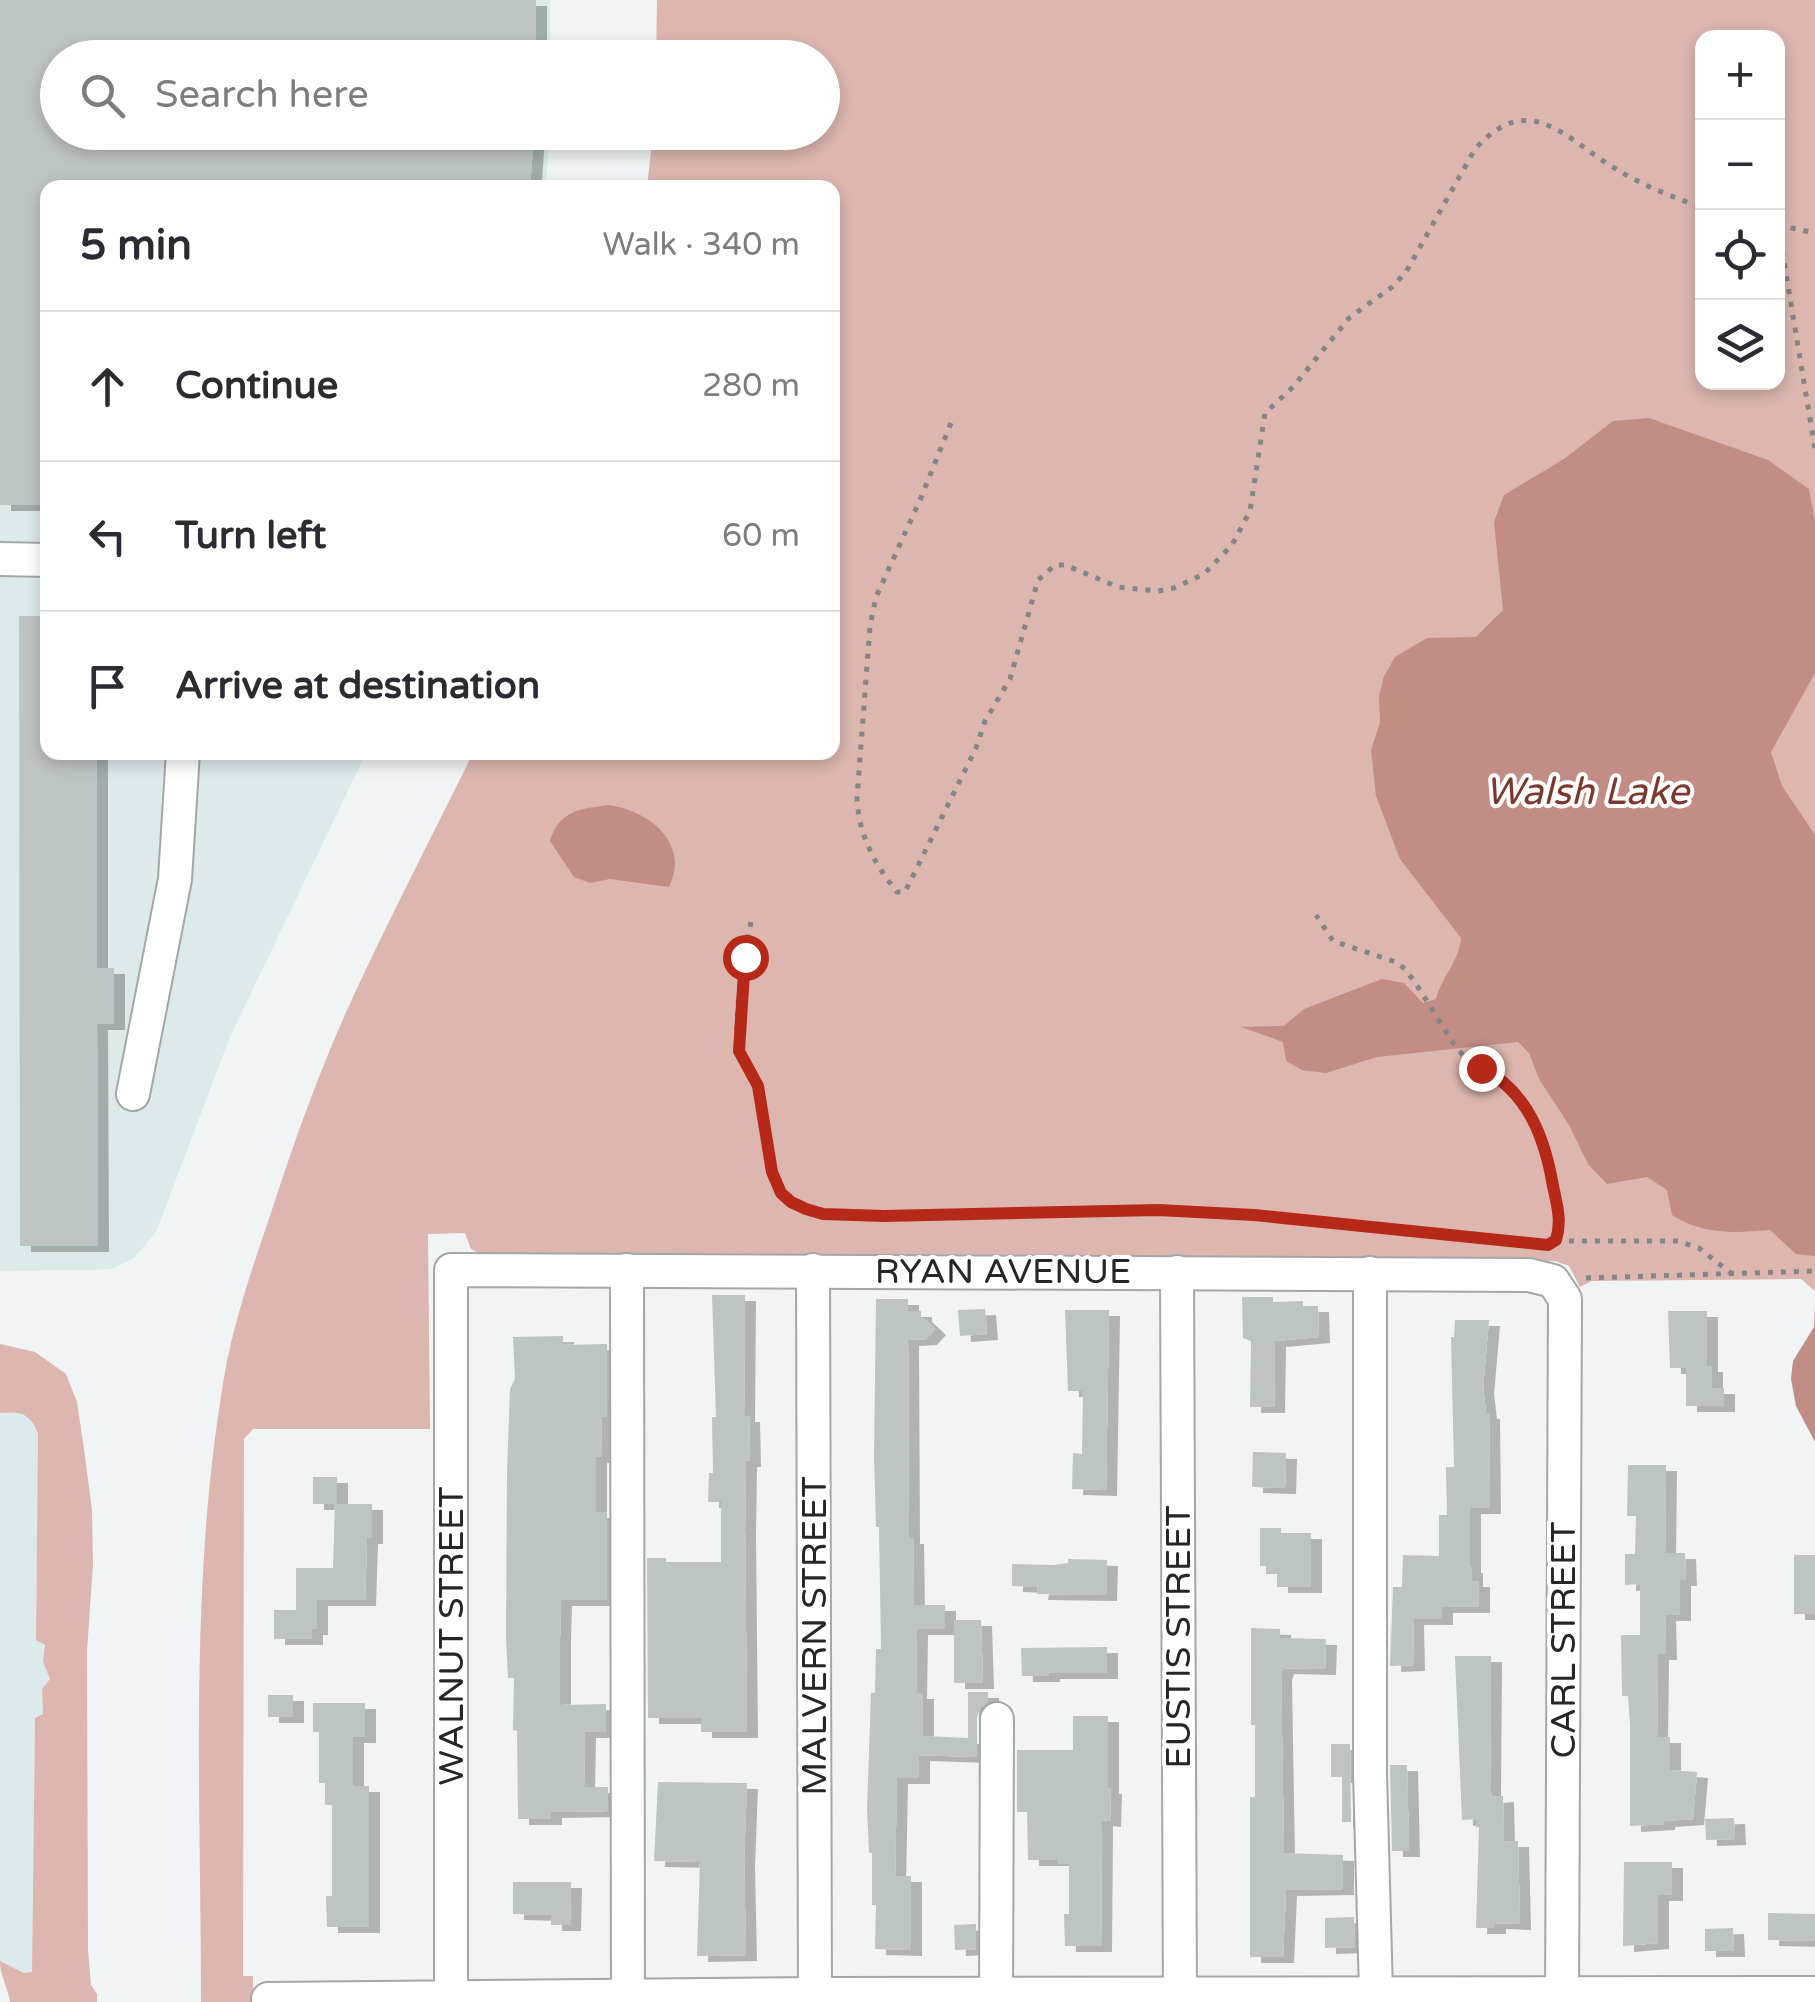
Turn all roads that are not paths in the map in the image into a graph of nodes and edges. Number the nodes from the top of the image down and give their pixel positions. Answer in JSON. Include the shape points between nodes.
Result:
{"nodes":[{"id":1,"x":0,"y":560,"type":"edge"},
{"id":2,"x":40,"y":560,"type":"edge"},
{"id":3,"x":182,"y":760,"type":"edge"},
{"id":4,"x":133,"y":1094,"type":"dead end"},
{"id":5,"x":451,"y":1270,"type":"joint"},
{"id":6,"x":627,"y":1270,"type":"junction"},
{"id":7,"x":813,"y":1270,"type":"junction"},
{"id":8,"x":1176,"y":1272,"type":"junction"},
{"id":9,"x":1370,"y":1273,"type":"junction"},
{"id":10,"x":1557,"y":1285,"type":"joint"},
{"id":11,"x":997,"y":1719,"type":"dead end"},
{"id":12,"x":1376,"y":1993,"type":"junction"},
{"id":13,"x":1815,"y":1993,"type":"edge"},
{"id":14,"x":1180,"y":1997,"type":"edge"},
{"id":15,"x":628,"y":1998,"type":"edge"},
{"id":16,"x":815,"y":1998,"type":"edge"},
{"id":17,"x":996,"y":1998,"type":"edge"},
{"id":18,"x":1562,"y":1998,"type":"edge"},
{"id":19,"x":268,"y":1999,"type":"dead end"},
{"id":20,"x":451,"y":1999,"type":"edge"}],
"edges":[{"from":1,"to":2,"type":"street"},
{"from":3,"to":4,"type":"street","via":[[175,879]]},
{"from":5,"to":6,"type":"street","name":"RYAN AVENUE"},
{"from":5,"to":20,"type":"street","name":"WALNUT STREET"},
{"from":6,"to":7,"type":"street","name":"RYAN AVENUE"},
{"from":6,"to":15,"type":"street"},
{"from":7,"to":8,"type":"street","name":"RYAN AVENUE"},
{"from":7,"to":16,"type":"street","name":"MALVERN STREET"},
{"from":8,"to":9,"type":"street","name":"RYAN AVENUE"},
{"from":8,"to":14,"type":"street","name":"EUSTIS STREET"},
{"from":9,"to":10,"type":"street","name":"RYAN AVENUE","via":[[1529,1276]]},
{"from":9,"to":12,"type":"street"},
{"from":10,"to":18,"type":"street","name":"CARL STREET","via":[[1564,1299]]},
{"from":11,"to":17,"type":"street"},
{"from":12,"to":14,"type":"street"},
{"from":12,"to":18,"type":"street"},
{"from":13,"to":18,"type":"street"},
{"from":14,"to":17,"type":"street"},
{"from":15,"to":16,"type":"street"},
{"from":15,"to":20,"type":"street"},
{"from":16,"to":17,"type":"street"},
{"from":19,"to":20,"type":"street"}]}
